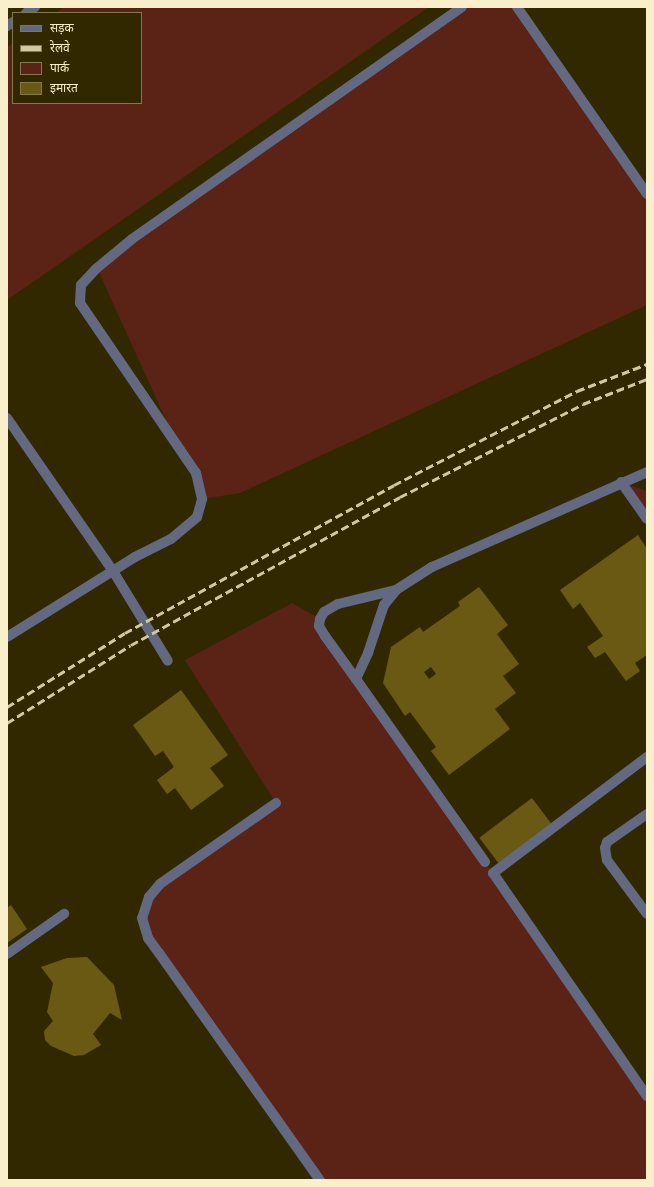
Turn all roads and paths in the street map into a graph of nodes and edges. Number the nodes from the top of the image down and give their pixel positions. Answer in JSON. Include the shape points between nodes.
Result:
{"nodes":[{"id":1,"x":462,"y":7,"type":"edge"},
{"id":2,"x":516,"y":7,"type":"edge"},
{"id":3,"x":647,"y":194,"type":"edge"},
{"id":4,"x":7,"y":418,"type":"edge"},
{"id":5,"x":647,"y":472,"type":"edge"},
{"id":6,"x":622,"y":482,"type":"junction"},
{"id":7,"x":647,"y":519,"type":"edge"},
{"id":8,"x":113,"y":571,"type":"junction"},
{"id":9,"x":396,"y":590,"type":"junction"},
{"id":10,"x":7,"y":637,"type":"edge"},
{"id":11,"x":168,"y":661,"type":"dead end"},
{"id":12,"x":356,"y":679,"type":"junction"},
{"id":13,"x":647,"y":757,"type":"edge"},
{"id":14,"x":276,"y":803,"type":"dead end"},
{"id":15,"x":647,"y":814,"type":"edge"},
{"id":16,"x":485,"y":862,"type":"dead end"},
{"id":17,"x":64,"y":914,"type":"dead end"},
{"id":18,"x":647,"y":914,"type":"edge"},
{"id":19,"x":7,"y":954,"type":"edge"},
{"id":20,"x":647,"y":1096,"type":"edge"},
{"id":21,"x":320,"y":1180,"type":"edge"}],
"edges":[{"from":1,"to":8,"type":"street","via":[[132,239],[81,285],[80,303],[196,473],[202,499],[197,517],[171,539]]},
{"from":2,"to":3,"type":"street"},
{"from":4,"to":8,"type":"street"},
{"from":5,"to":6,"type":"street"},
{"from":6,"to":7,"type":"street"},
{"from":6,"to":9,"type":"street","via":[[432,567]]},
{"from":8,"to":10,"type":"street"},
{"from":8,"to":11,"type":"street"},
{"from":9,"to":12,"type":"street","via":[[384,605],[368,653]]},
{"from":9,"to":12,"type":"street","via":[[338,604],[324,612],[320,618],[319,626]]},
{"from":12,"to":16,"type":"street"},
{"from":13,"to":20,"type":"street","via":[[492,873]]},
{"from":14,"to":21,"type":"street","via":[[160,884],[148,897],[142,918],[148,938],[158,953]]},
{"from":15,"to":18,"type":"street","via":[[607,842],[604,848],[607,860]]},
{"from":17,"to":19,"type":"street"}]}
